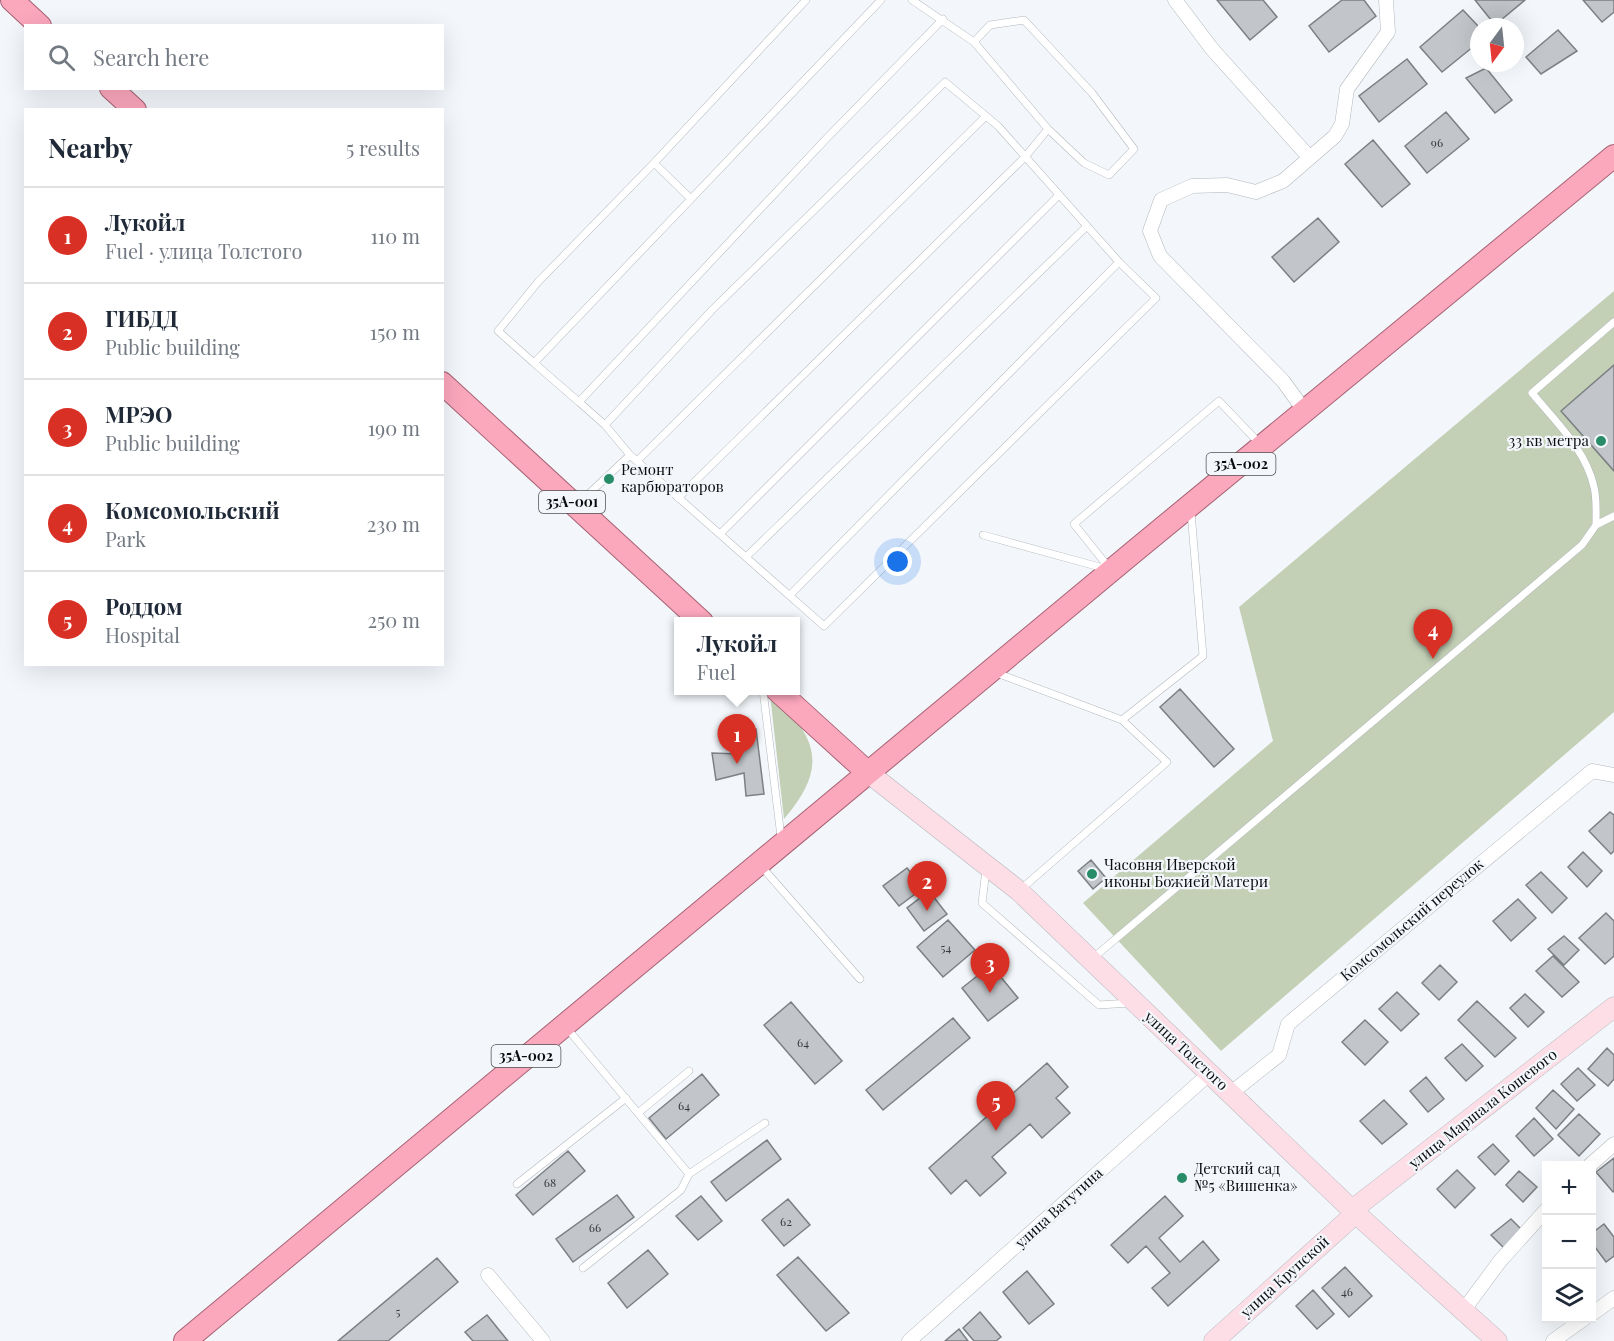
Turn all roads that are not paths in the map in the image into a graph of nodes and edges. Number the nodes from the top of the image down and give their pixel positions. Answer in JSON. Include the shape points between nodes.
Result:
{"nodes":[{"id":1,"x":12,"y":0,"type":"edge"},
{"id":2,"x":806,"y":0,"type":"edge"},
{"id":3,"x":881,"y":0,"type":"edge"},
{"id":4,"x":912,"y":0,"type":"edge"},
{"id":5,"x":1175,"y":0,"type":"edge"},
{"id":6,"x":1386,"y":0,"type":"edge"},
{"id":7,"x":943,"y":19,"type":"junction"},
{"id":8,"x":38,"y":24,"type":"edge"},
{"id":9,"x":974,"y":42,"type":"junction"},
{"id":10,"x":113,"y":90,"type":"edge"},
{"id":11,"x":133,"y":108,"type":"edge"},
{"id":12,"x":986,"y":116,"type":"junction"},
{"id":13,"x":1048,"y":129,"type":"junction"},
{"id":14,"x":1614,"y":156,"type":"edge"},
{"id":15,"x":1025,"y":157,"type":"junction"},
{"id":16,"x":1309,"y":157,"type":"junction"},
{"id":17,"x":654,"y":162,"type":"junction"},
{"id":18,"x":1059,"y":195,"type":"junction"},
{"id":19,"x":691,"y":199,"type":"junction"},
{"id":20,"x":1087,"y":226,"type":"junction"},
{"id":21,"x":1119,"y":262,"type":"junction"},
{"id":22,"x":1614,"y":322,"type":"edge"},
{"id":23,"x":534,"y":363,"type":"junction"},
{"id":24,"x":444,"y":385,"type":"edge"},
{"id":25,"x":579,"y":402,"type":"junction"},
{"id":26,"x":1304,"y":410,"type":"junction"},
{"id":27,"x":605,"y":425,"type":"junction"},
{"id":28,"x":1262,"y":446,"type":"junction"},
{"id":29,"x":630,"y":455,"type":"junction"},
{"id":30,"x":637,"y":461,"type":"junction"},
{"id":31,"x":678,"y":498,"type":"junction"},
{"id":32,"x":576,"y":506,"type":"junction"},
{"id":33,"x":1191,"y":506,"type":"junction"},
{"id":34,"x":1614,"y":516,"type":"edge"},
{"id":35,"x":1596,"y":525,"type":"junction"},
{"id":36,"x":720,"y":534,"type":"junction"},
{"id":37,"x":983,"y":535,"type":"dead end"},
{"id":38,"x":746,"y":557,"type":"junction"},
{"id":39,"x":1112,"y":570,"type":"junction"},
{"id":40,"x":790,"y":595,"type":"junction"},
{"id":41,"x":698,"y":617,"type":"edge"},
{"id":42,"x":989,"y":670,"type":"junction"},
{"id":43,"x":764,"y":695,"type":"edge"},
{"id":44,"x":782,"y":695,"type":"edge"},
{"id":45,"x":1122,"y":720,"type":"junction"},
{"id":46,"x":866,"y":771,"type":"junction"},
{"id":47,"x":1614,"y":774,"type":"edge"},
{"id":48,"x":781,"y":842,"type":"junction"},
{"id":49,"x":757,"y":862,"type":"junction"},
{"id":50,"x":987,"y":866,"type":"junction"},
{"id":51,"x":1019,"y":891,"type":"junction"},
{"id":52,"x":1091,"y":960,"type":"junction"},
{"id":53,"x":860,"y":979,"type":"dead end"},
{"id":54,"x":1136,"y":1003,"type":"junction"},
{"id":55,"x":1614,"y":1007,"type":"edge"},
{"id":56,"x":564,"y":1024,"type":"junction"},
{"id":57,"x":689,"y":1071,"type":"dead end"},
{"id":58,"x":1209,"y":1074,"type":"junction"},
{"id":59,"x":1231,"y":1093,"type":"junction"},
{"id":60,"x":626,"y":1098,"type":"junction"},
{"id":61,"x":638,"y":1113,"type":"junction"},
{"id":62,"x":765,"y":1123,"type":"dead end"},
{"id":63,"x":1614,"y":1143,"type":"edge"},
{"id":64,"x":1594,"y":1161,"type":"edge"},
{"id":65,"x":689,"y":1174,"type":"junction"},
{"id":66,"x":517,"y":1184,"type":"dead end"},
{"id":67,"x":1353,"y":1212,"type":"junction"},
{"id":68,"x":1542,"y":1214,"type":"edge"},
{"id":69,"x":583,"y":1268,"type":"dead end"},
{"id":70,"x":488,"y":1275,"type":"dead end"},
{"id":71,"x":1614,"y":1298,"type":"edge"},
{"id":72,"x":1463,"y":1311,"type":"junction"},
{"id":73,"x":1596,"y":1311,"type":"edge"},
{"id":74,"x":1578,"y":1323,"type":"edge"},
{"id":75,"x":185,"y":1341,"type":"edge"},
{"id":76,"x":543,"y":1341,"type":"edge"},
{"id":77,"x":909,"y":1341,"type":"edge"},
{"id":78,"x":1214,"y":1341,"type":"edge"},
{"id":79,"x":1497,"y":1341,"type":"edge"},
{"id":80,"x":1553,"y":1341,"type":"edge"}],
"edges":[{"from":1,"to":8,"type":"highway"},
{"from":2,"to":17,"type":"lane"},
{"from":3,"to":19,"type":"lane"},
{"from":4,"to":7,"type":"lane"},
{"from":5,"to":16,"type":"street","via":[[1212,49]]},
{"from":6,"to":16,"type":"street","via":[[1388,32],[1347,89],[1339,130]]},
{"from":7,"to":9,"type":"lane"},
{"from":7,"to":25,"type":"lane"},
{"from":9,"to":13,"type":"lane"},
{"from":9,"to":13,"type":"lane","via":[[990,25],[1024,20],[1092,93],[1134,149],[1109,175],[1084,164]]},
{"from":10,"to":11,"type":"highway"},
{"from":12,"to":15,"type":"lane"},
{"from":12,"to":27,"type":"lane","via":[[945,81],[712,310]]},
{"from":12,"to":30,"type":"lane"},
{"from":13,"to":15,"type":"lane"},
{"from":14,"to":26,"type":"highway","number":"35А-002"},
{"from":15,"to":18,"type":"lane"},
{"from":15,"to":31,"type":"lane"},
{"from":16,"to":26,"type":"street","via":[[1283,181],[1256,192],[1227,185],[1191,186],[1161,200],[1150,231],[1160,256],[1283,381]]},
{"from":17,"to":19,"type":"lane"},
{"from":17,"to":23,"type":"lane","via":[[538,282],[498,331]]},
{"from":18,"to":20,"type":"lane"},
{"from":18,"to":36,"type":"lane"},
{"from":19,"to":23,"type":"lane"},
{"from":20,"to":21,"type":"lane"},
{"from":20,"to":38,"type":"lane"},
{"from":21,"to":40,"type":"lane"},
{"from":21,"to":40,"type":"lane","via":[[1156,298],[824,626]]},
{"from":22,"to":35,"type":"lane","via":[[1532,393],[1575,443],[1595,488]]},
{"from":23,"to":25,"type":"lane"},
{"from":24,"to":32,"type":"highway","number":"35А-001"},
{"from":25,"to":27,"type":"lane"},
{"from":26,"to":28,"type":"highway","number":"35А-002"},
{"from":27,"to":29,"type":"lane"},
{"from":28,"to":33,"type":"highway","number":"35А-002"},
{"from":28,"to":39,"type":"lane","via":[[1219,401],[1074,524]]},
{"from":29,"to":30,"type":"lane"},
{"from":29,"to":32,"type":"lane"},
{"from":30,"to":31,"type":"lane"},
{"from":31,"to":36,"type":"lane"},
{"from":32,"to":41,"type":"highway","number":"35А-001"},
{"from":33,"to":39,"type":"highway","number":"35А-002"},
{"from":33,"to":45,"type":"lane","via":[[1203,656]]},
{"from":34,"to":35,"type":"lane"},
{"from":35,"to":52,"type":"lane","via":[[1582,545]]},
{"from":36,"to":38,"type":"lane"},
{"from":37,"to":39,"type":"lane"},
{"from":38,"to":40,"type":"lane"},
{"from":39,"to":42,"type":"highway","number":"35А-002"},
{"from":42,"to":45,"type":"lane"},
{"from":42,"to":46,"type":"highway","number":"35А-002"},
{"from":43,"to":48,"type":"lane"},
{"from":44,"to":46,"type":"highway"},
{"from":45,"to":51,"type":"lane","via":[[1167,762]]},
{"from":46,"to":48,"type":"highway","number":"35А-002"},
{"from":46,"to":50,"type":"main road","name":"улица Толстого"},
{"from":47,"to":59,"type":"street","name":"Комсомольский переулок","via":[[1592,771],[1297,1016],[1288,1024],[1279,1055]]},
{"from":48,"to":49,"type":"highway","number":"35А-002"},
{"from":49,"to":53,"type":"lane"},
{"from":49,"to":56,"type":"highway","number":"35А-002"},
{"from":50,"to":51,"type":"main road","name":"улица Толстого"},
{"from":50,"to":54,"type":"lane","via":[[982,903],[1099,1005]]},
{"from":51,"to":52,"type":"main road","name":"улица Толстого"},
{"from":52,"to":54,"type":"main road","name":"улица Толстого"},
{"from":54,"to":58,"type":"main road","name":"улица Толстого"},
{"from":55,"to":67,"type":"main road","name":"улица Маршала Кошевого"},
{"from":56,"to":60,"type":"lane"},
{"from":56,"to":75,"type":"highway","number":"35А-002"},
{"from":57,"to":61,"type":"lane"},
{"from":58,"to":59,"type":"main road","name":"улица Толстого"},
{"from":58,"to":77,"type":"street","name":"улица Ватутина"},
{"from":59,"to":67,"type":"main road","name":"улица Толстого"},
{"from":60,"to":61,"type":"lane"},
{"from":60,"to":66,"type":"lane"},
{"from":61,"to":65,"type":"lane"},
{"from":62,"to":65,"type":"lane"},
{"from":63,"to":64,"type":"street"},
{"from":65,"to":69,"type":"lane","via":[[681,1190]]},
{"from":67,"to":72,"type":"main road","name":"улица Толстого"},
{"from":67,"to":78,"type":"main road","name":"улица Крупской"},
{"from":68,"to":72,"type":"street","via":[[1500,1261]]},
{"from":70,"to":76,"type":"street"},
{"from":71,"to":73,"type":"street"},
{"from":72,"to":79,"type":"main road","name":"улица Толстого"},
{"from":74,"to":80,"type":"street"}]}
